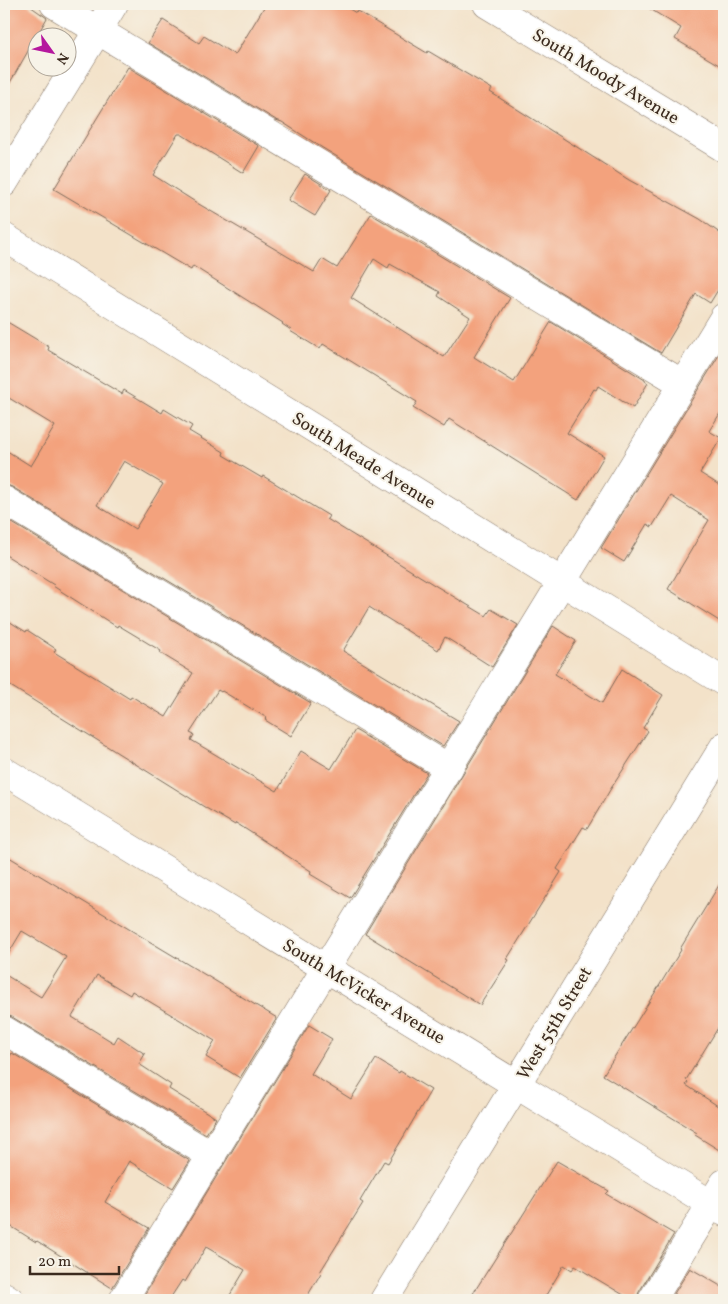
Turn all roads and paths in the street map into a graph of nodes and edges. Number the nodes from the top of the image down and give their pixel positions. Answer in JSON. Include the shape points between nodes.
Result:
{"nodes":[{"id":1,"x":54,"y":4,"type":"edge"},
{"id":2,"x":114,"y":4,"type":"edge"},
{"id":3,"x":487,"y":4,"type":"edge"},
{"id":4,"x":97,"y":30,"type":"junction"},
{"id":5,"x":724,"y":148,"type":"edge"},
{"id":6,"x":4,"y":183,"type":"edge"},
{"id":7,"x":4,"y":237,"type":"edge"},
{"id":8,"x":724,"y":317,"type":"edge"},
{"id":9,"x":683,"y":384,"type":"junction"},
{"id":10,"x":4,"y":500,"type":"edge"},
{"id":11,"x":562,"y":583,"type":"junction"},
{"id":12,"x":724,"y":682,"type":"edge"},
{"id":13,"x":724,"y":746,"type":"edge"},
{"id":14,"x":449,"y":768,"type":"junction"},
{"id":15,"x":4,"y":771,"type":"edge"},
{"id":16,"x":327,"y":968,"type":"junction"},
{"id":17,"x":4,"y":1030,"type":"edge"},
{"id":18,"x":517,"y":1084,"type":"junction"},
{"id":19,"x":212,"y":1156,"type":"junction"},
{"id":20,"x":720,"y":1199,"type":"edge"},
{"id":21,"x":4,"y":1296,"type":"edge"},
{"id":22,"x":10,"y":1300,"type":"edge"},
{"id":23,"x":123,"y":1300,"type":"edge"},
{"id":24,"x":384,"y":1300,"type":"edge"},
{"id":25,"x":652,"y":1300,"type":"edge"}],
"edges":[{"from":1,"to":4,"type":"street"},
{"from":2,"to":4,"type":"street"},
{"from":3,"to":5,"type":"street","name":"South Moody Avenue"},
{"from":4,"to":6,"type":"street"},
{"from":4,"to":9,"type":"street"},
{"from":7,"to":11,"type":"street","name":"South Meade Avenue"},
{"from":8,"to":9,"type":"street"},
{"from":9,"to":11,"type":"street"},
{"from":10,"to":14,"type":"street"},
{"from":11,"to":12,"type":"street","name":"South Meade Avenue"},
{"from":11,"to":14,"type":"street"},
{"from":13,"to":18,"type":"street","name":"West 55th Street"},
{"from":14,"to":16,"type":"street"},
{"from":15,"to":16,"type":"street","name":"South McVicker Avenue"},
{"from":16,"to":18,"type":"street","name":"South McVicker Avenue"},
{"from":16,"to":19,"type":"street"},
{"from":17,"to":19,"type":"street"},
{"from":18,"to":20,"type":"street","name":"South McVicker Avenue"},
{"from":18,"to":24,"type":"street","name":"West 55th Street"},
{"from":19,"to":23,"type":"street"},
{"from":20,"to":25,"type":"street"},
{"from":21,"to":22,"type":"street"}]}
